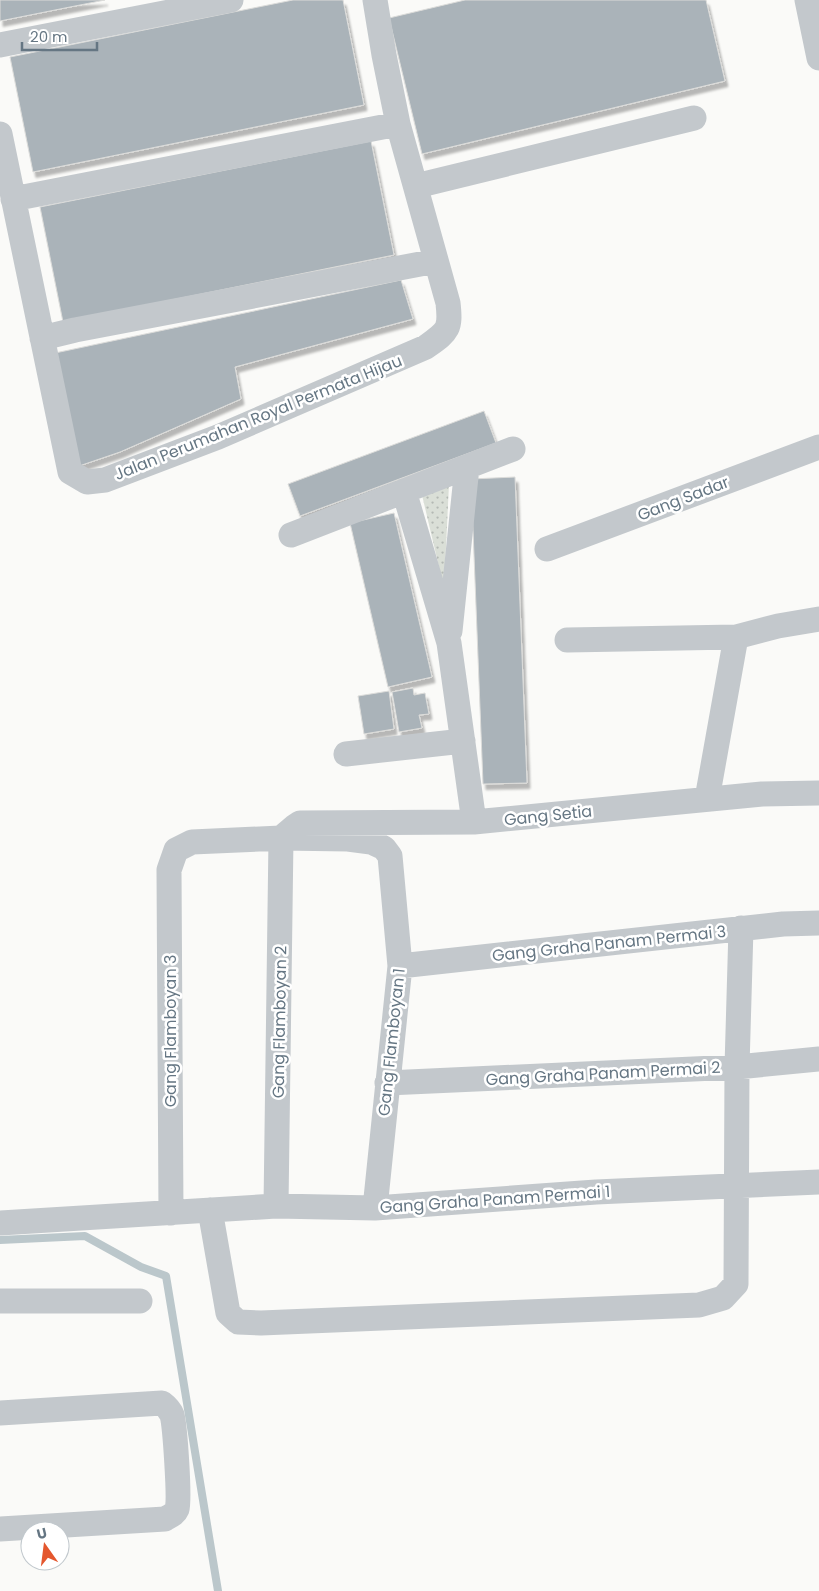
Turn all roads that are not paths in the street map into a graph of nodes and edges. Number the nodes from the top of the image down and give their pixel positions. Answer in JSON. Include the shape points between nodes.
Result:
{"nodes":[{"id":1,"x":231,"y":0,"type":"edge"},
{"id":2,"x":807,"y":0,"type":"edge"},
{"id":3,"x":380,"y":1,"type":"edge"},
{"id":4,"x":0,"y":45,"type":"edge"},
{"id":5,"x":819,"y":58,"type":"edge"},
{"id":6,"x":694,"y":118,"type":"dead end"},
{"id":7,"x":398,"y":124,"type":"junction"},
{"id":8,"x":0,"y":134,"type":"edge"},
{"id":9,"x":416,"y":186,"type":"junction"},
{"id":10,"x":14,"y":199,"type":"junction"},
{"id":11,"x":436,"y":261,"type":"junction"},
{"id":12,"x":42,"y":338,"type":"junction"},
{"id":13,"x":819,"y":447,"type":"edge"},
{"id":14,"x":513,"y":449,"type":"dead end"},
{"id":15,"x":467,"y":467,"type":"junction"},
{"id":16,"x":404,"y":491,"type":"junction"},
{"id":17,"x":291,"y":534,"type":"dead end"},
{"id":18,"x":547,"y":549,"type":"dead end"},
{"id":19,"x":819,"y":619,"type":"edge"},
{"id":20,"x":736,"y":637,"type":"junction"},
{"id":21,"x":567,"y":640,"type":"dead end"},
{"id":22,"x":449,"y":643,"type":"junction"},
{"id":23,"x":463,"y":741,"type":"junction"},
{"id":24,"x":346,"y":754,"type":"dead end"},
{"id":25,"x":819,"y":793,"type":"edge"},
{"id":26,"x":707,"y":799,"type":"junction"},
{"id":27,"x":474,"y":822,"type":"junction"},
{"id":28,"x":282,"y":838,"type":"junction"},
{"id":29,"x":819,"y":923,"type":"edge"},
{"id":30,"x":741,"y":928,"type":"junction"},
{"id":31,"x":400,"y":966,"type":"junction"},
{"id":32,"x":819,"y":1059,"type":"edge"},
{"id":33,"x":737,"y":1067,"type":"junction"},
{"id":34,"x":386,"y":1083,"type":"junction"},
{"id":35,"x":819,"y":1182,"type":"edge"},
{"id":36,"x":736,"y":1186,"type":"junction"},
{"id":37,"x":276,"y":1206,"type":"junction"},
{"id":38,"x":375,"y":1208,"type":"junction"},
{"id":39,"x":210,"y":1210,"type":"junction"},
{"id":40,"x":171,"y":1213,"type":"junction"},
{"id":41,"x":0,"y":1222,"type":"edge"},
{"id":42,"x":0,"y":1301,"type":"edge"},
{"id":43,"x":140,"y":1301,"type":"dead end"},
{"id":44,"x":0,"y":1413,"type":"edge"},
{"id":45,"x":0,"y":1529,"type":"edge"}],
"edges":[{"from":1,"to":4,"type":"street"},
{"from":2,"to":5,"type":"street"},
{"from":3,"to":7,"type":"street","name":"Jalan Perumahan Royal Permata Hijau","via":[[384,55]]},
{"from":6,"to":9,"type":"street"},
{"from":7,"to":9,"type":"street","name":"Jalan Perumahan Royal Permata Hijau"},
{"from":7,"to":10,"type":"street"},
{"from":8,"to":10,"type":"street","name":"Jalan Perumahan Royal Permata Hijau"},
{"from":9,"to":11,"type":"street","name":"Jalan Perumahan Royal Permata Hijau"},
{"from":10,"to":12,"type":"street","name":"Jalan Perumahan Royal Permata Hijau"},
{"from":11,"to":12,"type":"street"},
{"from":11,"to":12,"type":"street","name":"Jalan Perumahan Royal Permata Hijau","via":[[450,318],[448,328],[426,347],[218,437],[105,480],[87,482],[70,472]]},
{"from":13,"to":18,"type":"street","name":"Gang Sadar"},
{"from":14,"to":15,"type":"street"},
{"from":15,"to":16,"type":"street"},
{"from":15,"to":22,"type":"street"},
{"from":16,"to":17,"type":"street"},
{"from":16,"to":22,"type":"street"},
{"from":19,"to":20,"type":"street"},
{"from":20,"to":21,"type":"street"},
{"from":20,"to":26,"type":"street"},
{"from":22,"to":23,"type":"street"},
{"from":23,"to":24,"type":"street"},
{"from":23,"to":27,"type":"street"},
{"from":25,"to":26,"type":"street","name":"Gang Setia"},
{"from":26,"to":27,"type":"street","name":"Gang Setia"},
{"from":27,"to":28,"type":"street","name":"Gang Setia","via":[[300,823]]},
{"from":28,"to":31,"type":"street","name":"Gang Flamboyan 1","via":[[348,839],[371,842],[384,848],[390,856]]},
{"from":28,"to":37,"type":"street","name":"Gang Flamboyan 2"},
{"from":28,"to":40,"type":"street","name":"Gang Flamboyan 3","via":[[192,842],[176,850],[169,870]]},
{"from":29,"to":30,"type":"street","name":"Gang Graha Panam Permai 3"},
{"from":30,"to":31,"type":"street","name":"Gang Graha Panam Permai 3"},
{"from":30,"to":33,"type":"street"},
{"from":31,"to":34,"type":"street","name":"Gang Flamboyan 1"},
{"from":32,"to":33,"type":"street","name":"Gang Graha Panam Permai 2"},
{"from":33,"to":34,"type":"street","name":"Gang Graha Panam Permai 2"},
{"from":33,"to":36,"type":"street"},
{"from":34,"to":38,"type":"street","name":"Gang Flamboyan 1"},
{"from":35,"to":36,"type":"street","name":"Gang Graha Panam Permai 1"},
{"from":36,"to":38,"type":"street","name":"Gang Graha Panam Permai 1","via":[[596,1192]]},
{"from":36,"to":39,"type":"street","via":[[736,1284],[723,1298],[689,1306],[238,1322],[228,1313]]},
{"from":37,"to":38,"type":"street","name":"Gang Graha Panam Permai 1"},
{"from":37,"to":39,"type":"street","name":"Gang Graha Panam Permai 1"},
{"from":39,"to":40,"type":"street","name":"Gang Graha Panam Permai 1"},
{"from":40,"to":41,"type":"street","name":"Gang Graha Panam Permai 1"},
{"from":42,"to":43,"type":"street"},
{"from":44,"to":45,"type":"street","via":[[162,1403],[172,1415],[178,1492],[177,1508],[165,1519]]}]}
